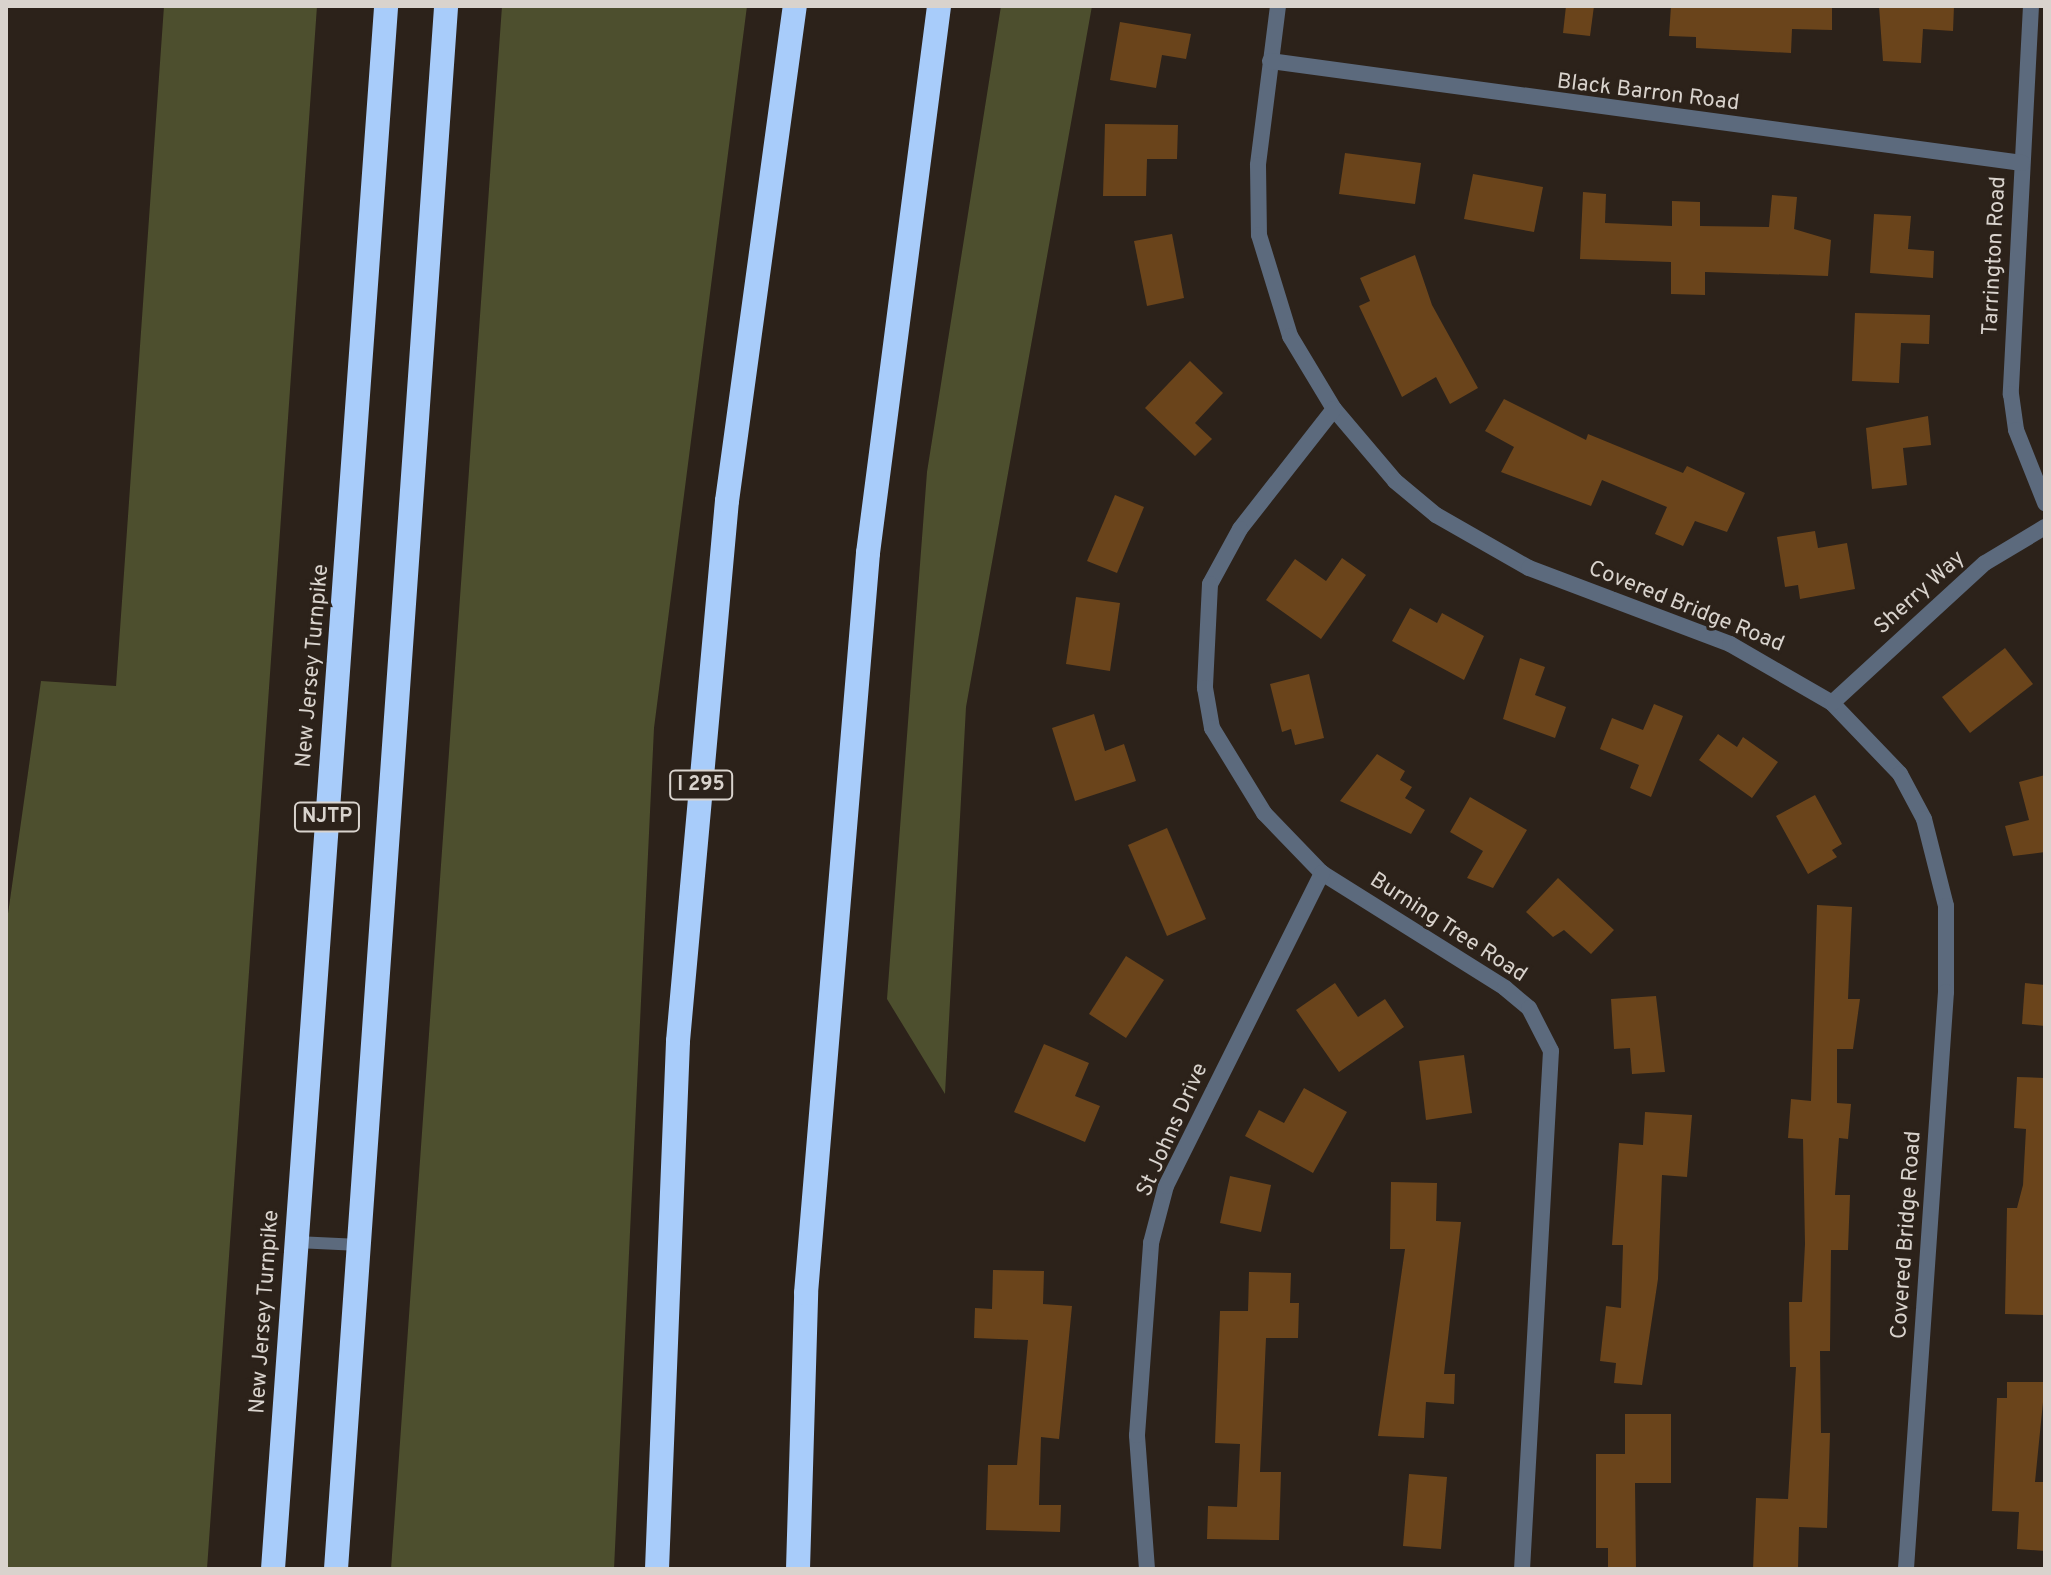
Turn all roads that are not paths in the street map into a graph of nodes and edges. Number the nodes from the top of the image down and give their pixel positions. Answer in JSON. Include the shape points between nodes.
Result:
{"nodes":[{"id":1,"x":386,"y":6,"type":"edge"},
{"id":2,"x":446,"y":6,"type":"edge"},
{"id":3,"x":795,"y":6,"type":"edge"},
{"id":4,"x":939,"y":6,"type":"edge"},
{"id":5,"x":1278,"y":6,"type":"edge"},
{"id":6,"x":2031,"y":6,"type":"edge"},
{"id":7,"x":1270,"y":61,"type":"junction"},
{"id":8,"x":2022,"y":163,"type":"junction"},
{"id":9,"x":1334,"y":409,"type":"junction"},
{"id":10,"x":2045,"y":503,"type":"edge"},
{"id":11,"x":2045,"y":527,"type":"edge"},
{"id":12,"x":1832,"y":703,"type":"junction"},
{"id":13,"x":1322,"y":873,"type":"junction"},
{"id":14,"x":296,"y":1242,"type":"junction"},
{"id":15,"x":360,"y":1245,"type":"junction"},
{"id":16,"x":273,"y":1569,"type":"edge"},
{"id":17,"x":336,"y":1569,"type":"edge"},
{"id":18,"x":657,"y":1569,"type":"edge"},
{"id":19,"x":798,"y":1569,"type":"edge"},
{"id":20,"x":1147,"y":1569,"type":"edge"},
{"id":21,"x":1522,"y":1569,"type":"edge"},
{"id":22,"x":1906,"y":1569,"type":"edge"}],
"edges":[{"from":1,"to":14,"type":"highway","name":"New Jersey Turnpike","number":"NJTP"},
{"from":2,"to":15,"type":"highway","number":"NJTP"},
{"from":3,"to":18,"type":"highway","number":"I 295","via":[[727,501],[681,1009]]},
{"from":4,"to":19,"type":"highway","via":[[868,553],[806,1293]]},
{"from":5,"to":7,"type":"street","name":"Covered Bridge Road"},
{"from":6,"to":8,"type":"street","name":"Tarrington Road"},
{"from":7,"to":8,"type":"street","name":"Black Barron Road"},
{"from":7,"to":9,"type":"street","name":"Covered Bridge Road","via":[[1259,235],[1290,336]]},
{"from":8,"to":10,"type":"street","name":"Tarrington Road","via":[[2011,394],[2016,430]]},
{"from":9,"to":12,"type":"street","name":"Covered Bridge Road","via":[[1395,481],[1436,515],[1529,568],[1730,644]]},
{"from":9,"to":13,"type":"street","name":"Burning Tree Road","via":[[1240,529],[1210,584],[1203,622],[1205,688],[1216,738],[1264,813]]},
{"from":11,"to":12,"type":"street","name":"Sherry Way","via":[[1985,563]]},
{"from":12,"to":22,"type":"street","name":"Covered Bridge Road","via":[[1900,774],[1940,862],[1946,906]]},
{"from":13,"to":20,"type":"street","name":"St Johns Drive","via":[[1166,1186],[1151,1243],[1137,1435]]},
{"from":13,"to":21,"type":"street","name":"Burning Tree Road","via":[[1505,988],[1529,1008],[1551,1051]]},
{"from":14,"to":15,"type":"lane"},
{"from":14,"to":16,"type":"highway","name":"New Jersey Turnpike","number":"NJTP"},
{"from":15,"to":17,"type":"highway","number":"NJTP"}]}
